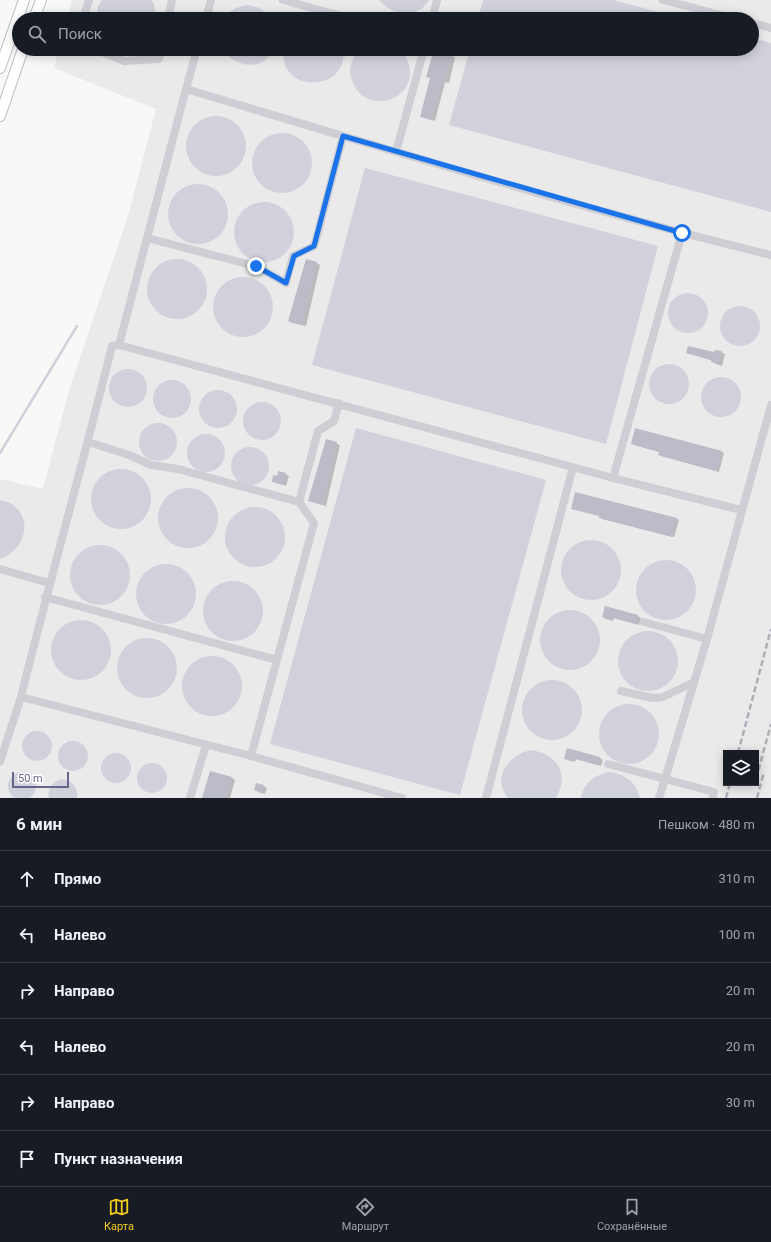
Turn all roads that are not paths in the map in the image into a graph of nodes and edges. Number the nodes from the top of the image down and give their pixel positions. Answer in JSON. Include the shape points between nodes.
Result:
{"nodes":[{"id":1,"x":24,"y":0,"type":"edge"},
{"id":2,"x":41,"y":0,"type":"edge"},
{"id":3,"x":89,"y":0,"type":"edge"},
{"id":4,"x":172,"y":0,"type":"edge"},
{"id":5,"x":211,"y":0,"type":"edge"},
{"id":6,"x":283,"y":0,"type":"edge"},
{"id":7,"x":437,"y":0,"type":"edge"},
{"id":8,"x":663,"y":0,"type":"edge"},
{"id":9,"x":20,"y":12,"type":"edge"},
{"id":10,"x":37,"y":12,"type":"edge"},
{"id":11,"x":85,"y":12,"type":"edge"},
{"id":12,"x":169,"y":12,"type":"edge"},
{"id":13,"x":208,"y":12,"type":"edge"},
{"id":14,"x":327,"y":12,"type":"edge"},
{"id":15,"x":434,"y":12,"type":"edge"},
{"id":16,"x":709,"y":12,"type":"edge"},
{"id":17,"x":759,"y":25,"type":"edge"},
{"id":18,"x":771,"y":28,"type":"edge"},
{"id":19,"x":12,"y":34,"type":"edge"},
{"id":20,"x":21,"y":56,"type":"edge"},
{"id":21,"x":112,"y":56,"type":"edge"},
{"id":22,"x":160,"y":56,"type":"edge"},
{"id":23,"x":196,"y":56,"type":"edge"},
{"id":24,"x":422,"y":56,"type":"edge"},
{"id":25,"x":0,"y":68,"type":"edge"},
{"id":26,"x":186,"y":90,"type":"junction"},
{"id":27,"x":0,"y":116,"type":"edge"},
{"id":28,"x":343,"y":136,"type":"junction"},
{"id":29,"x":396,"y":152,"type":"junction"},
{"id":30,"x":682,"y":233,"type":"junction"},
{"id":31,"x":147,"y":238,"type":"junction"},
{"id":32,"x":771,"y":255,"type":"edge"},
{"id":33,"x":119,"y":344,"type":"junction"},
{"id":34,"x":339,"y":403,"type":"junction"},
{"id":35,"x":771,"y":405,"type":"edge"},
{"id":36,"x":88,"y":442,"type":"junction"},
{"id":37,"x":573,"y":467,"type":"junction"},
{"id":38,"x":613,"y":478,"type":"junction"},
{"id":39,"x":299,"y":502,"type":"junction"},
{"id":40,"x":741,"y":510,"type":"junction"},
{"id":41,"x":0,"y":569,"type":"edge"},
{"id":42,"x":49,"y":583,"type":"junction"},
{"id":43,"x":45,"y":597,"type":"junction"},
{"id":44,"x":644,"y":622,"type":"dead end"},
{"id":45,"x":707,"y":639,"type":"junction"},
{"id":46,"x":277,"y":660,"type":"junction"},
{"id":47,"x":694,"y":682,"type":"junction"},
{"id":48,"x":621,"y":691,"type":"dead end"},
{"id":49,"x":21,"y":697,"type":"junction"},
{"id":50,"x":206,"y":744,"type":"junction"},
{"id":51,"x":251,"y":756,"type":"junction"},
{"id":52,"x":0,"y":762,"type":"edge"},
{"id":53,"x":608,"y":764,"type":"dead end"},
{"id":54,"x":665,"y":779,"type":"junction"},
{"id":55,"x":713,"y":795,"type":"edge"},
{"id":56,"x":190,"y":798,"type":"edge"},
{"id":57,"x":402,"y":798,"type":"edge"},
{"id":58,"x":486,"y":798,"type":"edge"},
{"id":59,"x":660,"y":798,"type":"edge"}],
"edges":[{"from":1,"to":9,"type":"main road"},
{"from":2,"to":10,"type":"main road"},
{"from":3,"to":11,"type":"lane"},
{"from":4,"to":12,"type":"lane"},
{"from":5,"to":13,"type":"lane"},
{"from":6,"to":14,"type":"lane"},
{"from":7,"to":15,"type":"lane"},
{"from":8,"to":16,"type":"lane"},
{"from":17,"to":18,"type":"lane"},
{"from":19,"to":25,"type":"main road"},
{"from":20,"to":27,"type":"main road"},
{"from":21,"to":22,"type":"lane","via":[[124,61],[159,59]]},
{"from":23,"to":26,"type":"lane"},
{"from":24,"to":29,"type":"lane"},
{"from":26,"to":28,"type":"lane"},
{"from":26,"to":31,"type":"lane"},
{"from":28,"to":29,"type":"lane"},
{"from":28,"to":31,"type":"lane","via":[[314,246],[294,256],[286,283],[256,266]]},
{"from":29,"to":30,"type":"lane"},
{"from":30,"to":32,"type":"lane"},
{"from":30,"to":38,"type":"lane"},
{"from":31,"to":33,"type":"lane"},
{"from":33,"to":34,"type":"lane"},
{"from":33,"to":36,"type":"lane","via":[[112,346]]},
{"from":34,"to":37,"type":"lane"},
{"from":34,"to":39,"type":"lane","via":[[334,421],[318,431]]},
{"from":35,"to":40,"type":"lane"},
{"from":36,"to":39,"type":"lane","via":[[151,465],[178,468]]},
{"from":36,"to":42,"type":"lane"},
{"from":37,"to":38,"type":"lane"},
{"from":37,"to":58,"type":"lane"},
{"from":38,"to":40,"type":"lane"},
{"from":39,"to":46,"type":"lane","via":[[314,522]]},
{"from":40,"to":45,"type":"lane"},
{"from":41,"to":42,"type":"lane"},
{"from":42,"to":43,"type":"lane"},
{"from":43,"to":46,"type":"lane"},
{"from":43,"to":49,"type":"lane"},
{"from":44,"to":45,"type":"lane"},
{"from":45,"to":47,"type":"lane"},
{"from":46,"to":51,"type":"lane"},
{"from":47,"to":48,"type":"lane","via":[[663,697],[653,698]]},
{"from":47,"to":54,"type":"lane"},
{"from":49,"to":50,"type":"lane"},
{"from":49,"to":52,"type":"lane"},
{"from":50,"to":51,"type":"lane"},
{"from":50,"to":56,"type":"lane"},
{"from":51,"to":57,"type":"lane"},
{"from":53,"to":54,"type":"lane"},
{"from":54,"to":55,"type":"lane"},
{"from":54,"to":59,"type":"lane"}]}
